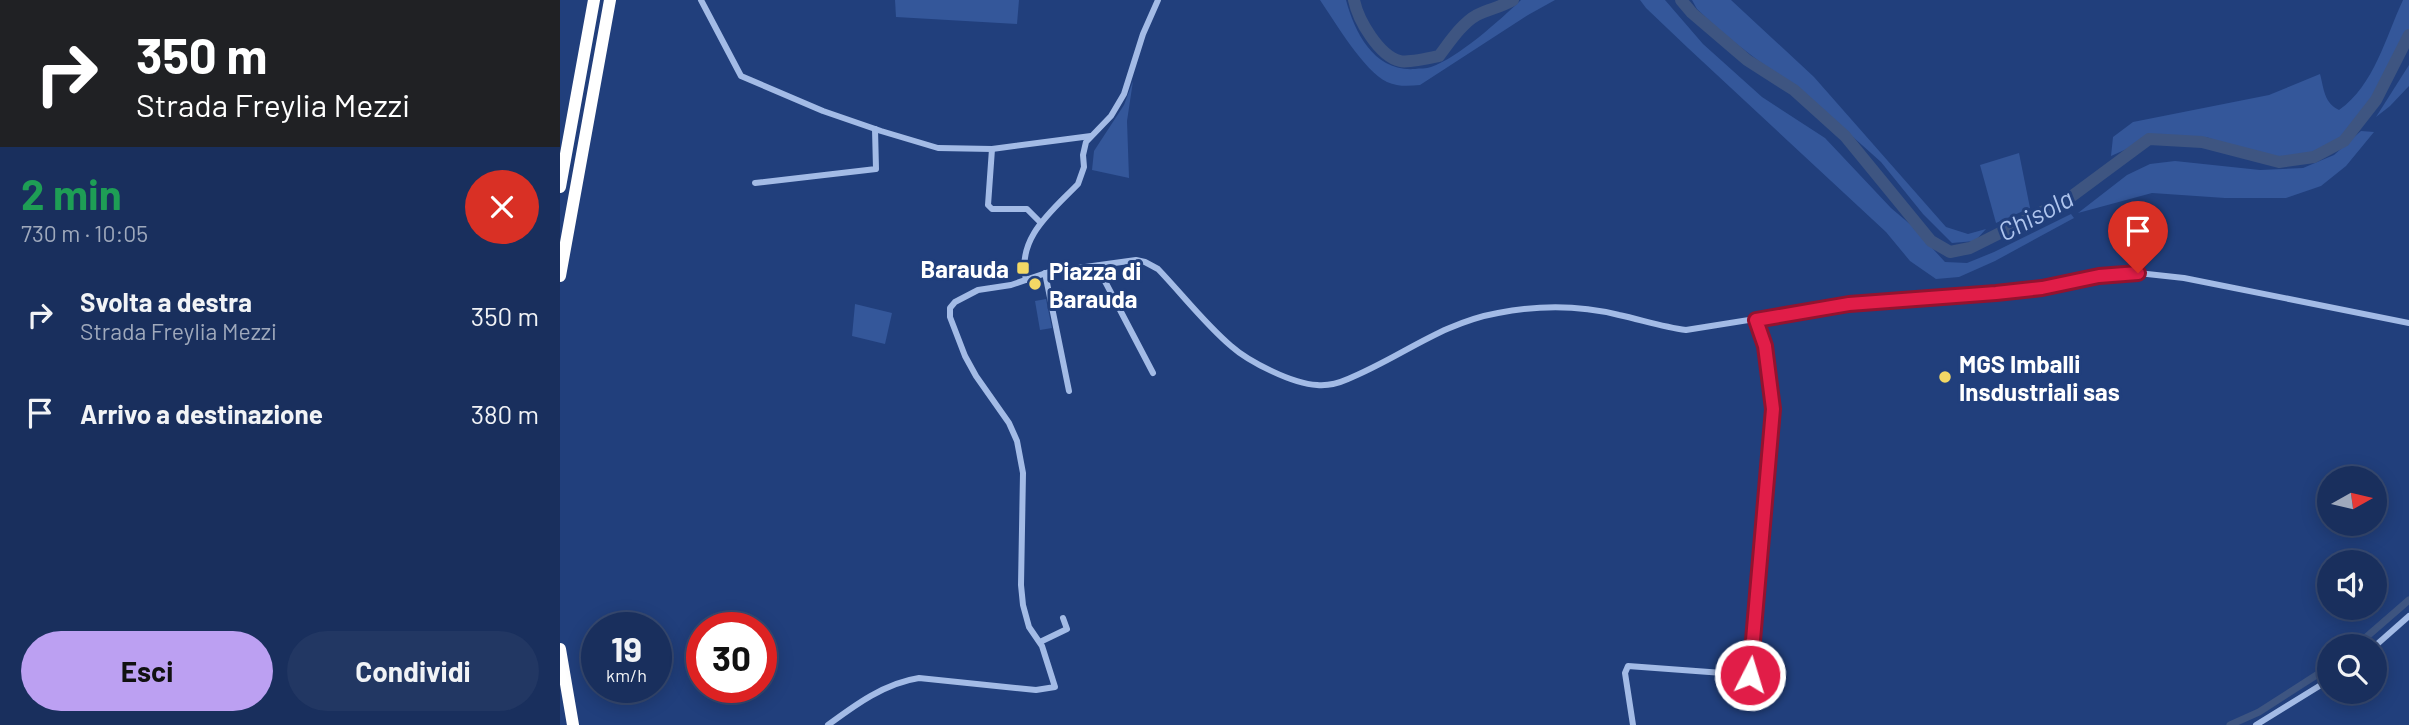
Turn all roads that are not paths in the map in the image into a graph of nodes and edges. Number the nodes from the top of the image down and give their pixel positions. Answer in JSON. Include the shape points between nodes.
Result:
{"nodes":[{"id":1,"x":594,"y":0,"type":"edge"},
{"id":2,"x":610,"y":0,"type":"edge"},
{"id":3,"x":701,"y":0,"type":"edge"},
{"id":4,"x":1158,"y":0,"type":"edge"},
{"id":5,"x":875,"y":129,"type":"junction"},
{"id":6,"x":1091,"y":136,"type":"junction"},
{"id":7,"x":992,"y":149,"type":"junction"},
{"id":8,"x":755,"y":183,"type":"dead end"},
{"id":9,"x":560,"y":187,"type":"edge"},
{"id":10,"x":1040,"y":222,"type":"junction"},
{"id":11,"x":1097,"y":266,"type":"junction"},
{"id":12,"x":1045,"y":273,"type":"junction"},
{"id":13,"x":560,"y":276,"type":"edge"},
{"id":14,"x":1026,"y":280,"type":"junction"},
{"id":15,"x":1756,"y":320,"type":"junction"},
{"id":16,"x":2409,"y":323,"type":"edge"},
{"id":17,"x":1153,"y":373,"type":"dead end"},
{"id":18,"x":1069,"y":391,"type":"dead end"},
{"id":19,"x":2409,"y":616,"type":"edge"},
{"id":20,"x":1063,"y":618,"type":"dead end"},
{"id":21,"x":2387,"y":635,"type":"edge"},
{"id":22,"x":1040,"y":642,"type":"junction"},
{"id":23,"x":560,"y":649,"type":"edge"},
{"id":24,"x":2317,"y":687,"type":"edge"},
{"id":25,"x":573,"y":725,"type":"edge"},
{"id":26,"x":828,"y":725,"type":"edge"},
{"id":27,"x":1633,"y":725,"type":"edge"},
{"id":28,"x":2256,"y":725,"type":"edge"}],
"edges":[{"from":1,"to":9,"type":"highway"},
{"from":2,"to":13,"type":"highway"},
{"from":3,"to":5,"type":"street","via":[[740,76]]},
{"from":4,"to":6,"type":"street","via":[[1124,94]]},
{"from":5,"to":7,"type":"street","via":[[938,148]]},
{"from":5,"to":8,"type":"street","via":[[876,169]]},
{"from":6,"to":7,"type":"street"},
{"from":6,"to":10,"type":"street","via":[[1078,184]]},
{"from":7,"to":10,"type":"street","via":[[988,205],[992,209],[1027,209]]},
{"from":10,"to":14,"type":"street","via":[[1027,247]]},
{"from":11,"to":12,"type":"street"},
{"from":11,"to":15,"type":"street","via":[[1136,260],[1158,269],[1231,347],[1282,375],[1318,385],[1349,379],[1471,319],[1521,309],[1573,307],[1686,330]]},
{"from":11,"to":17,"type":"street"},
{"from":12,"to":14,"type":"street"},
{"from":12,"to":18,"type":"street"},
{"from":14,"to":22,"type":"street","via":[[978,290],[955,302],[950,317],[965,356],[1017,441],[1023,473],[1021,585],[1030,627]]},
{"from":15,"to":16,"type":"street","via":[[1849,304],[1996,293],[2138,273]]},
{"from":15,"to":27,"type":"street","via":[[1765,346],[1773,409],[1750,675],[1628,666],[1625,673]]},
{"from":19,"to":21,"type":"street"},
{"from":20,"to":22,"type":"street","via":[[1068,629]]},
{"from":22,"to":26,"type":"street","via":[[1055,687],[1036,690],[906,680],[859,702]]},
{"from":23,"to":25,"type":"highway"},
{"from":24,"to":28,"type":"street"}]}
